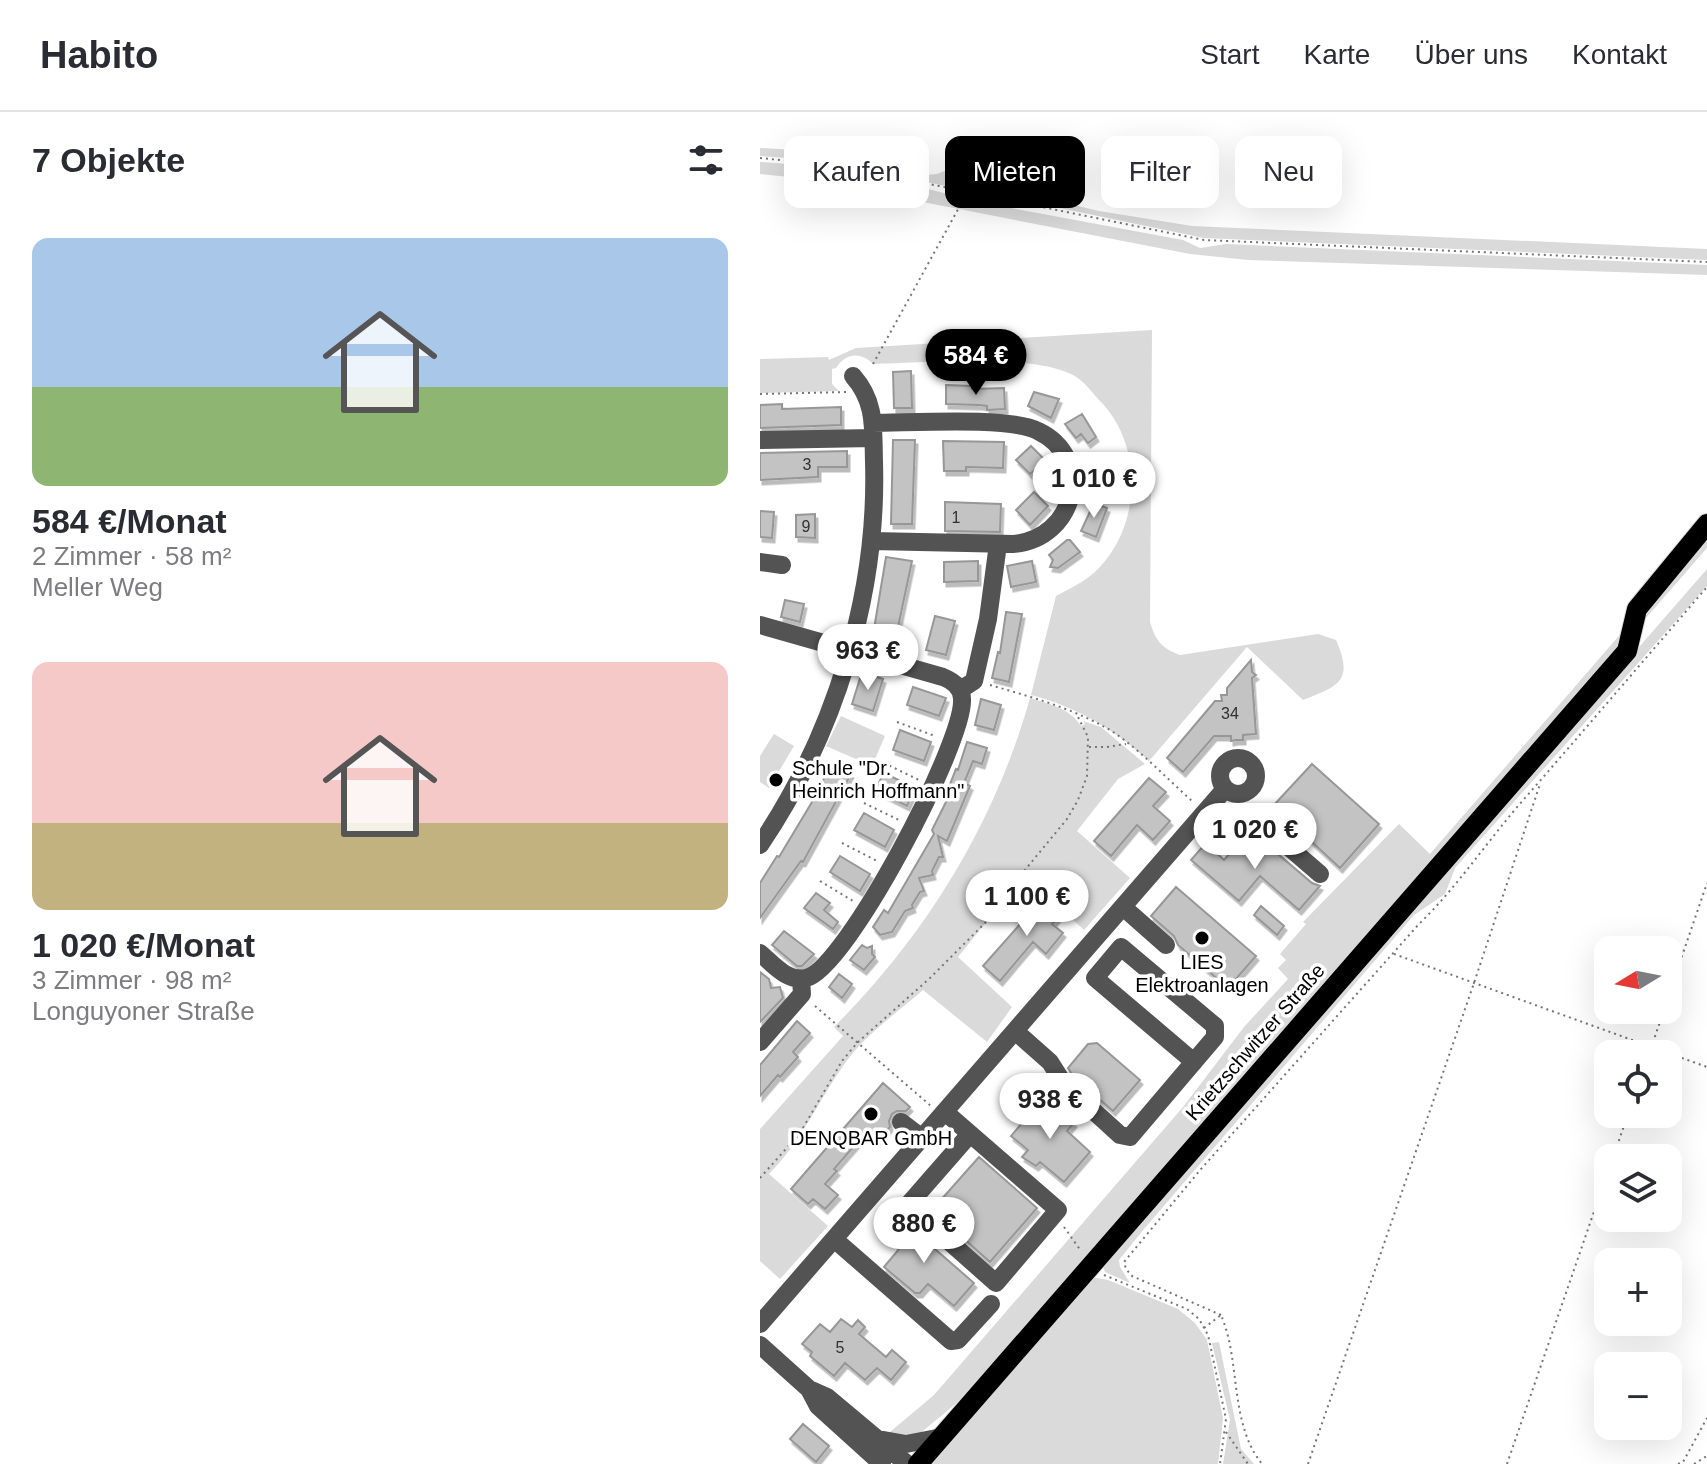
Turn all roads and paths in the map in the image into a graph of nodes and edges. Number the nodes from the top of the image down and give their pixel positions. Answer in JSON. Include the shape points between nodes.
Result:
{"nodes":[{"id":1,"x":760,"y":158,"type":"edge"},
{"id":2,"x":945,"y":188,"type":"edge"},
{"id":3,"x":958,"y":208,"type":"edge"},
{"id":4,"x":1046,"y":208,"type":"edge"},
{"id":5,"x":1707,"y":262,"type":"edge"},
{"id":6,"x":873,"y":364,"type":"dead end"},
{"id":7,"x":853,"y":376,"type":"dead end"},
{"id":8,"x":867,"y":392,"type":"junction"},
{"id":9,"x":760,"y":394,"type":"edge"},
{"id":10,"x":873,"y":430,"type":"junction"},
{"id":11,"x":760,"y":440,"type":"edge"},
{"id":12,"x":1707,"y":524,"type":"edge"},
{"id":13,"x":872,"y":541,"type":"junction"},
{"id":14,"x":998,"y":544,"type":"junction"},
{"id":15,"x":760,"y":562,"type":"edge"},
{"id":16,"x":782,"y":565,"type":"dead end"},
{"id":17,"x":1707,"y":587,"type":"edge"},
{"id":18,"x":760,"y":625,"type":"edge"},
{"id":19,"x":849,"y":651,"type":"junction"},
{"id":20,"x":967,"y":686,"type":"junction"},
{"id":21,"x":1077,"y":715,"type":"junction"},
{"id":22,"x":897,"y":722,"type":"dead end"},
{"id":23,"x":951,"y":742,"type":"junction"},
{"id":24,"x":1127,"y":743,"type":"junction"},
{"id":25,"x":1089,"y":747,"type":"junction"},
{"id":26,"x":884,"y":763,"type":"dead end"},
{"id":27,"x":1540,"y":783,"type":"junction"},
{"id":28,"x":933,"y":786,"type":"junction"},
{"id":29,"x":1225,"y":789,"type":"dead end"},
{"id":30,"x":864,"y":803,"type":"dead end"},
{"id":31,"x":1205,"y":813,"type":"junction"},
{"id":32,"x":914,"y":828,"type":"junction"},
{"id":33,"x":842,"y":843,"type":"dead end"},
{"id":34,"x":760,"y":845,"type":"edge"},
{"id":35,"x":892,"y":869,"type":"junction"},
{"id":36,"x":1320,"y":874,"type":"dead end"},
{"id":37,"x":820,"y":881,"type":"dead end"},
{"id":38,"x":1707,"y":883,"type":"edge"},
{"id":39,"x":1123,"y":907,"type":"junction"},
{"id":40,"x":866,"y":910,"type":"junction"},
{"id":41,"x":1166,"y":945,"type":"dead end"},
{"id":42,"x":760,"y":953,"type":"edge"},
{"id":43,"x":1392,"y":953,"type":"junction"},
{"id":44,"x":1682,"y":956,"type":"edge"},
{"id":45,"x":1474,"y":983,"type":"junction"},
{"id":46,"x":802,"y":986,"type":"junction"},
{"id":47,"x":1015,"y":1031,"type":"junction"},
{"id":48,"x":1634,"y":1040,"type":"edge"},
{"id":49,"x":760,"y":1042,"type":"edge"},
{"id":50,"x":857,"y":1043,"type":"junction"},
{"id":51,"x":1682,"y":1058,"type":"edge"},
{"id":52,"x":1194,"y":1062,"type":"junction"},
{"id":53,"x":1707,"y":1067,"type":"edge"},
{"id":54,"x":943,"y":1114,"type":"junction"},
{"id":55,"x":901,"y":1122,"type":"dead end"},
{"id":56,"x":970,"y":1134,"type":"junction"},
{"id":57,"x":922,"y":1138,"type":"junction"},
{"id":58,"x":760,"y":1178,"type":"edge"},
{"id":59,"x":882,"y":1184,"type":"junction"},
{"id":60,"x":908,"y":1205,"type":"junction"},
{"id":61,"x":1594,"y":1212,"type":"edge"},
{"id":62,"x":1052,"y":1217,"type":"junction"},
{"id":63,"x":834,"y":1239,"type":"junction"},
{"id":64,"x":1091,"y":1268,"type":"junction"},
{"id":65,"x":991,"y":1304,"type":"dead end"},
{"id":66,"x":1221,"y":1315,"type":"junction"},
{"id":67,"x":760,"y":1324,"type":"edge"},
{"id":68,"x":1204,"y":1328,"type":"junction"},
{"id":69,"x":760,"y":1345,"type":"edge"},
{"id":70,"x":809,"y":1389,"type":"junction"},
{"id":71,"x":1707,"y":1418,"type":"edge"},
{"id":72,"x":1226,"y":1431,"type":"junction"},
{"id":73,"x":942,"y":1437,"type":"junction"},
{"id":74,"x":875,"y":1438,"type":"junction"},
{"id":75,"x":1707,"y":1456,"type":"edge"},
{"id":76,"x":882,"y":1464,"type":"edge"},
{"id":77,"x":907,"y":1464,"type":"edge"},
{"id":78,"x":918,"y":1464,"type":"edge"},
{"id":79,"x":1220,"y":1464,"type":"edge"},
{"id":80,"x":1248,"y":1464,"type":"edge"},
{"id":81,"x":1262,"y":1464,"type":"edge"},
{"id":82,"x":1308,"y":1464,"type":"edge"},
{"id":83,"x":1507,"y":1464,"type":"edge"},
{"id":84,"x":1678,"y":1464,"type":"edge"},
{"id":85,"x":1694,"y":1464,"type":"edge"}],
"edges":[{"from":1,"to":2,"type":"path","via":[[830,164]]},
{"from":3,"to":6,"type":"path"},
{"from":4,"to":5,"type":"path","via":[[1204,240]]},
{"from":7,"to":8,"type":"street"},
{"from":8,"to":9,"type":"path"},
{"from":8,"to":10,"type":"street"},
{"from":10,"to":11,"type":"street"},
{"from":10,"to":13,"type":"street"},
{"from":10,"to":14,"type":"street","via":[[1018,424],[1050,438],[1069,468],[1068,506],[1046,535]]},
{"from":12,"to":64,"type":"main road","name":"Krietzschwitzer Straße","via":[[1637,609],[1627,651]]},
{"from":13,"to":14,"type":"street"},
{"from":13,"to":19,"type":"street"},
{"from":14,"to":20,"type":"street","via":[[988,619]]},
{"from":15,"to":16,"type":"street"},
{"from":17,"to":27,"type":"path"},
{"from":18,"to":19,"type":"street"},
{"from":19,"to":20,"type":"street"},
{"from":19,"to":34,"type":"street","via":[[811,754]]},
{"from":20,"to":21,"type":"path","via":[[1053,702]]},
{"from":20,"to":23,"type":"street"},
{"from":21,"to":24,"type":"path"},
{"from":21,"to":25,"type":"path"},
{"from":22,"to":23,"type":"path"},
{"from":23,"to":28,"type":"street"},
{"from":24,"to":25,"type":"path"},
{"from":24,"to":31,"type":"path"},
{"from":25,"to":50,"type":"path","via":[[1087,776],[1073,809],[993,915]]},
{"from":26,"to":28,"type":"path"},
{"from":27,"to":43,"type":"path","via":[[1456,887]]},
{"from":27,"to":45,"type":"path"},
{"from":28,"to":32,"type":"street"},
{"from":29,"to":31,"type":"street"},
{"from":30,"to":32,"type":"path"},
{"from":31,"to":36,"type":"street","via":[[1217,824],[1254,817]]},
{"from":31,"to":39,"type":"street"},
{"from":32,"to":35,"type":"street"},
{"from":33,"to":35,"type":"path"},
{"from":35,"to":40,"type":"street"},
{"from":37,"to":40,"type":"path"},
{"from":38,"to":44,"type":"path"},
{"from":39,"to":41,"type":"street"},
{"from":39,"to":47,"type":"street"},
{"from":40,"to":46,"type":"street"},
{"from":42,"to":46,"type":"street"},
{"from":43,"to":45,"type":"path"},
{"from":43,"to":66,"type":"path","via":[[1124,1262],[1132,1276]]},
{"from":45,"to":48,"type":"path"},
{"from":45,"to":82,"type":"path"},
{"from":46,"to":49,"type":"street"},
{"from":46,"to":50,"type":"path"},
{"from":47,"to":52,"type":"street","via":[[1125,1138],[1136,1133]]},
{"from":47,"to":54,"type":"street"},
{"from":50,"to":54,"type":"path"},
{"from":50,"to":58,"type":"path","via":[[800,1133]]},
{"from":51,"to":53,"type":"path"},
{"from":52,"to":52,"type":"street","via":[[1215,1037],[1215,1026],[1121,947],[1095,978]]},
{"from":54,"to":56,"type":"street"},
{"from":54,"to":57,"type":"street"},
{"from":55,"to":57,"type":"street"},
{"from":56,"to":60,"type":"street"},
{"from":56,"to":62,"type":"street","via":[[1058,1210]]},
{"from":57,"to":59,"type":"street"},
{"from":59,"to":60,"type":"street"},
{"from":59,"to":63,"type":"street"},
{"from":60,"to":62,"type":"street","via":[[996,1283]]},
{"from":61,"to":83,"type":"path"},
{"from":62,"to":64,"type":"path","via":[[1068,1231]]},
{"from":63,"to":65,"type":"street","via":[[951,1341],[958,1340]]},
{"from":63,"to":67,"type":"street"},
{"from":64,"to":68,"type":"path","via":[[1187,1309]]},
{"from":64,"to":73,"type":"main road","name":"Krietzschwitzer Straße"},
{"from":66,"to":68,"type":"path"},
{"from":66,"to":81,"type":"path","via":[[1247,1439]]},
{"from":68,"to":72,"type":"path"},
{"from":69,"to":70,"type":"street"},
{"from":70,"to":74,"type":"street","via":[[827,1397]]},
{"from":70,"to":76,"type":"street","via":[[818,1406]]},
{"from":71,"to":84,"type":"path"},
{"from":72,"to":79,"type":"path"},
{"from":72,"to":80,"type":"path"},
{"from":73,"to":74,"type":"street","via":[[906,1444]]},
{"from":73,"to":78,"type":"main road","name":"Krietzschwitzer Straße"},
{"from":74,"to":77,"type":"street"},
{"from":75,"to":85,"type":"path"}]}
